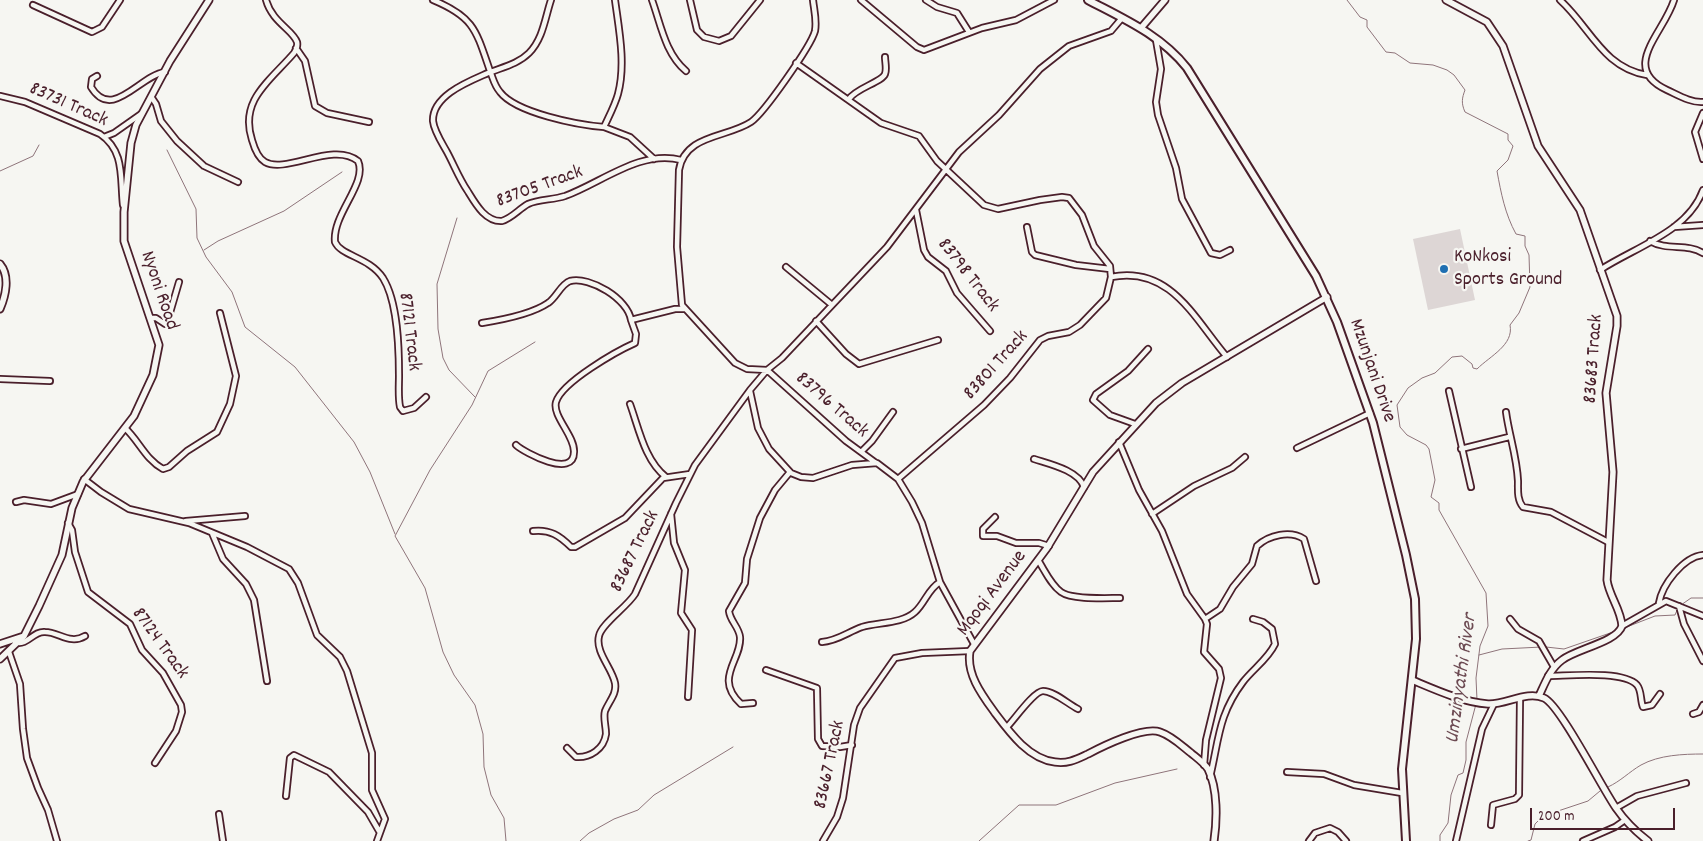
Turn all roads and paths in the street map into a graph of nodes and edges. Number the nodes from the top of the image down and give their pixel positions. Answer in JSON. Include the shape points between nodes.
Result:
{"nodes":[{"id":1,"x":120,"y":0,"type":"edge"},
{"id":2,"x":209,"y":0,"type":"edge"},
{"id":3,"x":266,"y":0,"type":"edge"},
{"id":4,"x":433,"y":0,"type":"edge"},
{"id":5,"x":551,"y":0,"type":"edge"},
{"id":6,"x":615,"y":0,"type":"edge"},
{"id":7,"x":652,"y":0,"type":"edge"},
{"id":8,"x":690,"y":0,"type":"edge"},
{"id":9,"x":760,"y":0,"type":"edge"},
{"id":10,"x":812,"y":0,"type":"edge"},
{"id":11,"x":861,"y":0,"type":"edge"},
{"id":12,"x":926,"y":0,"type":"edge"},
{"id":13,"x":1054,"y":0,"type":"edge"},
{"id":14,"x":1088,"y":0,"type":"edge"},
{"id":15,"x":1165,"y":0,"type":"edge"},
{"id":16,"x":1446,"y":0,"type":"edge"},
{"id":17,"x":1560,"y":0,"type":"edge"},
{"id":18,"x":1674,"y":0,"type":"edge"},
{"id":19,"x":33,"y":5,"type":"dead end"},
{"id":20,"x":1122,"y":18,"type":"junction"},
{"id":21,"x":1141,"y":28,"type":"junction"},
{"id":22,"x":969,"y":32,"type":"junction"},
{"id":23,"x":1156,"y":38,"type":"junction"},
{"id":24,"x":296,"y":48,"type":"junction"},
{"id":25,"x":885,"y":57,"type":"dead end"},
{"id":26,"x":796,"y":63,"type":"junction"},
{"id":27,"x":686,"y":71,"type":"dead end"},
{"id":28,"x":165,"y":72,"type":"junction"},
{"id":29,"x":491,"y":72,"type":"junction"},
{"id":30,"x":1647,"y":75,"type":"junction"},
{"id":31,"x":97,"y":76,"type":"dead end"},
{"id":32,"x":0,"y":96,"type":"edge"},
{"id":33,"x":152,"y":98,"type":"junction"},
{"id":34,"x":848,"y":99,"type":"junction"},
{"id":35,"x":1703,"y":102,"type":"edge"},
{"id":36,"x":143,"y":113,"type":"junction"},
{"id":37,"x":1703,"y":113,"type":"edge"},
{"id":38,"x":369,"y":122,"type":"dead end"},
{"id":39,"x":604,"y":127,"type":"junction"},
{"id":40,"x":104,"y":137,"type":"junction"},
{"id":41,"x":654,"y":159,"type":"junction"},
{"id":42,"x":1703,"y":159,"type":"edge"},
{"id":43,"x":681,"y":160,"type":"junction"},
{"id":44,"x":946,"y":168,"type":"junction"},
{"id":45,"x":238,"y":182,"type":"dead end"},
{"id":46,"x":1703,"y":190,"type":"edge"},
{"id":47,"x":916,"y":210,"type":"junction"},
{"id":48,"x":124,"y":212,"type":"junction"},
{"id":49,"x":1703,"y":225,"type":"edge"},
{"id":50,"x":1027,"y":227,"type":"dead end"},
{"id":51,"x":1674,"y":227,"type":"junction"},
{"id":52,"x":1650,"y":241,"type":"junction"},
{"id":53,"x":1230,"y":250,"type":"dead end"},
{"id":54,"x":1703,"y":253,"type":"edge"},
{"id":55,"x":0,"y":264,"type":"edge"},
{"id":56,"x":786,"y":267,"type":"dead end"},
{"id":57,"x":1110,"y":269,"type":"junction"},
{"id":58,"x":1600,"y":271,"type":"junction"},
{"id":59,"x":1111,"y":277,"type":"junction"},
{"id":60,"x":179,"y":282,"type":"dead end"},
{"id":61,"x":1327,"y":297,"type":"junction"},
{"id":62,"x":832,"y":304,"type":"junction"},
{"id":63,"x":0,"y":309,"type":"edge"},
{"id":64,"x":684,"y":309,"type":"junction"},
{"id":65,"x":220,"y":313,"type":"dead end"},
{"id":66,"x":151,"y":318,"type":"junction"},
{"id":67,"x":631,"y":320,"type":"junction"},
{"id":68,"x":816,"y":321,"type":"junction"},
{"id":69,"x":482,"y":322,"type":"dead end"},
{"id":70,"x":990,"y":331,"type":"dead end"},
{"id":71,"x":938,"y":340,"type":"dead end"},
{"id":72,"x":1148,"y":349,"type":"dead end"},
{"id":73,"x":1227,"y":356,"type":"junction"},
{"id":74,"x":767,"y":370,"type":"junction"},
{"id":75,"x":0,"y":379,"type":"edge"},
{"id":76,"x":50,"y":381,"type":"dead end"},
{"id":77,"x":750,"y":390,"type":"junction"},
{"id":78,"x":1449,"y":391,"type":"dead end"},
{"id":79,"x":426,"y":397,"type":"dead end"},
{"id":80,"x":630,"y":404,"type":"dead end"},
{"id":81,"x":893,"y":412,"type":"dead end"},
{"id":82,"x":1506,"y":412,"type":"dead end"},
{"id":83,"x":1370,"y":413,"type":"junction"},
{"id":84,"x":1135,"y":424,"type":"junction"},
{"id":85,"x":125,"y":428,"type":"junction"},
{"id":86,"x":1509,"y":436,"type":"junction"},
{"id":87,"x":1119,"y":442,"type":"junction"},
{"id":88,"x":516,"y":444,"type":"dead end"},
{"id":89,"x":1297,"y":448,"type":"dead end"},
{"id":90,"x":1461,"y":449,"type":"junction"},
{"id":91,"x":861,"y":452,"type":"junction"},
{"id":92,"x":1245,"y":457,"type":"dead end"},
{"id":93,"x":1034,"y":459,"type":"dead end"},
{"id":94,"x":877,"y":463,"type":"junction"},
{"id":95,"x":790,"y":472,"type":"junction"},
{"id":96,"x":690,"y":474,"type":"junction"},
{"id":97,"x":666,"y":477,"type":"junction"},
{"id":98,"x":84,"y":479,"type":"junction"},
{"id":99,"x":898,"y":479,"type":"junction"},
{"id":100,"x":1084,"y":487,"type":"junction"},
{"id":101,"x":1471,"y":487,"type":"dead end"},
{"id":102,"x":78,"y":494,"type":"junction"},
{"id":103,"x":16,"y":502,"type":"dead end"},
{"id":104,"x":671,"y":514,"type":"junction"},
{"id":105,"x":1152,"y":514,"type":"junction"},
{"id":106,"x":245,"y":516,"type":"dead end"},
{"id":107,"x":995,"y":517,"type":"dead end"},
{"id":108,"x":184,"y":522,"type":"junction"},
{"id":109,"x":68,"y":523,"type":"junction"},
{"id":110,"x":533,"y":531,"type":"dead end"},
{"id":111,"x":212,"y":533,"type":"junction"},
{"id":112,"x":1608,"y":542,"type":"junction"},
{"id":113,"x":1049,"y":546,"type":"junction"},
{"id":114,"x":1703,"y":555,"type":"edge"},
{"id":115,"x":1038,"y":560,"type":"junction"},
{"id":116,"x":1316,"y":581,"type":"dead end"},
{"id":117,"x":940,"y":582,"type":"junction"},
{"id":118,"x":1120,"y":598,"type":"dead end"},
{"id":119,"x":1659,"y":603,"type":"junction"},
{"id":120,"x":1679,"y":606,"type":"junction"},
{"id":121,"x":1703,"y":616,"type":"edge"},
{"id":122,"x":1205,"y":619,"type":"junction"},
{"id":123,"x":1510,"y":619,"type":"dead end"},
{"id":124,"x":1253,"y":620,"type":"dead end"},
{"id":125,"x":1622,"y":626,"type":"junction"},
{"id":126,"x":24,"y":636,"type":"junction"},
{"id":127,"x":84,"y":636,"type":"dead end"},
{"id":128,"x":822,"y":642,"type":"dead end"},
{"id":129,"x":19,"y":643,"type":"junction"},
{"id":130,"x":0,"y":644,"type":"edge"},
{"id":131,"x":974,"y":644,"type":"junction"},
{"id":132,"x":970,"y":651,"type":"junction"},
{"id":133,"x":9,"y":652,"type":"junction"},
{"id":134,"x":0,"y":659,"type":"edge"},
{"id":135,"x":1703,"y":661,"type":"edge"},
{"id":136,"x":1554,"y":667,"type":"junction"},
{"id":137,"x":766,"y":670,"type":"dead end"},
{"id":138,"x":1548,"y":676,"type":"junction"},
{"id":139,"x":1412,"y":680,"type":"junction"},
{"id":140,"x":268,"y":681,"type":"dead end"},
{"id":141,"x":1660,"y":694,"type":"dead end"},
{"id":142,"x":1539,"y":696,"type":"junction"},
{"id":143,"x":688,"y":697,"type":"dead end"},
{"id":144,"x":1520,"y":698,"type":"junction"},
{"id":145,"x":753,"y":703,"type":"dead end"},
{"id":146,"x":1494,"y":704,"type":"junction"},
{"id":147,"x":1703,"y":706,"type":"edge"},
{"id":148,"x":1078,"y":709,"type":"dead end"},
{"id":149,"x":1693,"y":714,"type":"dead end"},
{"id":150,"x":1007,"y":727,"type":"junction"},
{"id":151,"x":852,"y":745,"type":"junction"},
{"id":152,"x":567,"y":748,"type":"dead end"},
{"id":153,"x":155,"y":763,"type":"dead end"},
{"id":154,"x":1204,"y":765,"type":"junction"},
{"id":155,"x":1287,"y":772,"type":"dead end"},
{"id":156,"x":1210,"y":777,"type":"junction"},
{"id":157,"x":1686,"y":782,"type":"dead end"},
{"id":158,"x":1402,"y":793,"type":"junction"},
{"id":159,"x":286,"y":796,"type":"dead end"},
{"id":160,"x":1616,"y":808,"type":"junction"},
{"id":161,"x":219,"y":814,"type":"dead end"},
{"id":162,"x":1625,"y":820,"type":"junction"},
{"id":163,"x":1490,"y":825,"type":"dead end"},
{"id":164,"x":379,"y":831,"type":"junction"},
{"id":165,"x":57,"y":841,"type":"edge"},
{"id":166,"x":223,"y":841,"type":"edge"},
{"id":167,"x":377,"y":841,"type":"edge"},
{"id":168,"x":823,"y":841,"type":"edge"},
{"id":169,"x":1214,"y":841,"type":"edge"},
{"id":170,"x":1309,"y":841,"type":"edge"},
{"id":171,"x":1346,"y":841,"type":"edge"},
{"id":172,"x":1406,"y":841,"type":"edge"},
{"id":173,"x":1456,"y":841,"type":"edge"},
{"id":174,"x":1583,"y":841,"type":"edge"},
{"id":175,"x":1648,"y":841,"type":"edge"}],
"edges":[{"from":1,"to":19,"type":"street","via":[[102,27],[92,32]]},
{"from":2,"to":28,"type":"street","name":"Nyoni Road"},
{"from":3,"to":24,"type":"street","via":[[277,21],[296,40]]},
{"from":4,"to":29,"type":"street","via":[[458,11],[470,22]]},
{"from":5,"to":29,"type":"street","name":"83705 Track","via":[[534,48],[515,63]]},
{"from":6,"to":39,"type":"street","via":[[620,30],[621,76],[618,96]]},
{"from":7,"to":27,"type":"street","via":[[673,58]]},
{"from":8,"to":9,"type":"street","via":[[697,30],[704,37],[719,41],[731,36]]},
{"from":10,"to":26,"type":"street","via":[[816,16],[814,31]]},
{"from":11,"to":22,"type":"street","via":[[921,50]]},
{"from":12,"to":22,"type":"street","via":[[957,13]]},
{"from":13,"to":22,"type":"street","via":[[1016,20]]},
{"from":14,"to":20,"type":"main road","name":"Mzunjani Drive"},
{"from":15,"to":21,"type":"street"},
{"from":16,"to":58,"type":"street","name":"83683 Track","via":[[1482,19],[1498,36],[1538,146],[1578,204]]},
{"from":17,"to":30,"type":"street","via":[[1614,62]]},
{"from":18,"to":30,"type":"street","via":[[1648,51],[1644,64]]},
{"from":20,"to":21,"type":"main road","name":"Mzunjani Drive"},
{"from":20,"to":44,"type":"street","name":"83687 Track","via":[[1111,31],[1069,46],[1047,62]]},
{"from":21,"to":23,"type":"main road","name":"Mzunjani Drive"},
{"from":23,"to":53,"type":"street","via":[[1161,68],[1156,107],[1176,168],[1182,199],[1211,253],[1220,255]]},
{"from":23,"to":61,"type":"main road","name":"Mzunjani Drive","via":[[1178,58],[1195,80]]},
{"from":24,"to":38,"type":"street","via":[[306,61],[315,106],[327,113]]},
{"from":24,"to":79,"type":"street","name":"87121 Track","via":[[251,102],[248,123],[253,145],[268,164],[335,154],[349,155],[358,161],[360,173],[338,219],[336,242],[343,252],[373,266],[390,293],[399,355],[400,407],[410,411]]},
{"from":25,"to":34,"type":"street","via":[[883,77],[858,89]]},
{"from":26,"to":34,"type":"street"},
{"from":26,"to":43,"type":"street","via":[[754,120],[699,142]]},
{"from":28,"to":31,"type":"street","via":[[153,74],[120,98],[110,101],[100,97],[91,87],[91,81]]},
{"from":28,"to":33,"type":"street","name":"Nyoni Road"},
{"from":29,"to":39,"type":"street","via":[[499,92],[510,101],[573,124]]},
{"from":29,"to":41,"type":"street","name":"83705 Track","via":[[453,90],[438,107],[433,121],[466,189],[488,218],[507,220],[527,205],[563,197],[622,169]]},
{"from":30,"to":35,"type":"street","via":[[1668,90],[1694,102]]},
{"from":32,"to":40,"type":"street","name":"83731 Track","via":[[26,102]]},
{"from":33,"to":36,"type":"street","name":"Nyoni Road"},
{"from":33,"to":45,"type":"street","via":[[161,122],[177,141],[204,166]]},
{"from":34,"to":44,"type":"street","via":[[881,123],[919,136]]},
{"from":36,"to":40,"type":"street"},
{"from":36,"to":48,"type":"street","name":"Nyoni Road","via":[[131,143]]},
{"from":37,"to":42,"type":"street","via":[[1695,132]]},
{"from":39,"to":41,"type":"street","via":[[630,137]]},
{"from":40,"to":48,"type":"street","name":"83731 Track","via":[[113,144],[120,160]]},
{"from":41,"to":43,"type":"street","name":"83705 Track"},
{"from":43,"to":64,"type":"street","via":[[677,247]]},
{"from":44,"to":47,"type":"street","name":"83687 Track"},
{"from":44,"to":57,"type":"street","via":[[976,201],[990,208],[1069,198],[1082,215],[1094,246]]},
{"from":46,"to":51,"type":"street","via":[[1697,204]]},
{"from":47,"to":62,"type":"street","name":"83687 Track","via":[[887,247]]},
{"from":47,"to":70,"type":"street","name":"83798 Track","via":[[928,258],[946,271],[956,293]]},
{"from":48,"to":66,"type":"street","name":"Nyoni Road","via":[[126,248]]},
{"from":49,"to":51,"type":"street"},
{"from":50,"to":57,"type":"street","via":[[1034,255]]},
{"from":51,"to":52,"type":"street"},
{"from":52,"to":54,"type":"street","via":[[1659,246],[1692,248]]},
{"from":52,"to":58,"type":"street"},
{"from":55,"to":63,"type":"street","via":[[6,281]]},
{"from":56,"to":62,"type":"street"},
{"from":57,"to":59,"type":"street"},
{"from":58,"to":112,"type":"street","name":"83683 Track","via":[[1617,322],[1606,393],[1613,472]]},
{"from":59,"to":73,"type":"street","via":[[1132,276],[1172,290]]},
{"from":59,"to":99,"type":"street","name":"83801 Track","via":[[1106,298],[1080,324],[1069,332],[1040,340],[984,405]]},
{"from":60,"to":66,"type":"street","via":[[167,323]]},
{"from":61,"to":73,"type":"street","name":"Mqoqi Avenue"},
{"from":61,"to":83,"type":"main road","name":"Mzunjani Drive"},
{"from":62,"to":68,"type":"street","name":"83687 Track"},
{"from":64,"to":67,"type":"street"},
{"from":64,"to":74,"type":"street","via":[[735,363],[748,369]]},
{"from":65,"to":85,"type":"street","via":[[236,376],[230,404],[219,429],[162,469],[150,460]]},
{"from":66,"to":85,"type":"street","name":"Nyoni Road","via":[[159,345],[158,360],[141,403]]},
{"from":67,"to":69,"type":"street","via":[[626,308],[598,285],[571,281],[540,308]]},
{"from":67,"to":88,"type":"street","via":[[636,334],[635,343],[600,362],[556,401],[556,410],[575,451],[572,458],[556,464],[524,452]]},
{"from":68,"to":71,"type":"street","via":[[846,354],[860,364]]},
{"from":68,"to":74,"type":"street","name":"83687 Track"},
{"from":72,"to":84,"type":"street","via":[[1128,371],[1096,394],[1093,400],[1110,415]]},
{"from":73,"to":84,"type":"street","name":"Mqoqi Avenue","via":[[1170,391]]},
{"from":74,"to":77,"type":"street","name":"83687 Track"},
{"from":74,"to":91,"type":"street","name":"83796 Track"},
{"from":75,"to":76,"type":"street"},
{"from":77,"to":95,"type":"street","via":[[758,428],[770,449]]},
{"from":77,"to":96,"type":"street","name":"83687 Track"},
{"from":78,"to":90,"type":"street"},
{"from":80,"to":97,"type":"street","via":[[648,453]]},
{"from":81,"to":91,"type":"street"},
{"from":82,"to":86,"type":"street"},
{"from":83,"to":89,"type":"street"},
{"from":83,"to":139,"type":"main road","name":"Mzunjani Drive","via":[[1413,583],[1416,630]]},
{"from":84,"to":87,"type":"street","name":"Mqoqi Avenue"},
{"from":85,"to":98,"type":"street","name":"Nyoni Road"},
{"from":86,"to":90,"type":"street"},
{"from":86,"to":112,"type":"street","via":[[1523,507],[1551,512]]},
{"from":87,"to":100,"type":"street","name":"Mqoqi Avenue"},
{"from":87,"to":105,"type":"street"},
{"from":90,"to":101,"type":"street"},
{"from":91,"to":94,"type":"street","name":"83796 Track"},
{"from":92,"to":105,"type":"street","via":[[1232,468],[1194,486]]},
{"from":93,"to":100,"type":"street","via":[[1060,467],[1081,480]]},
{"from":94,"to":95,"type":"street","via":[[852,465],[813,478]]},
{"from":94,"to":99,"type":"street","name":"83796 Track"},
{"from":95,"to":145,"type":"street","via":[[775,490],[760,518],[747,559],[744,583],[730,611],[740,640],[730,668],[730,684],[741,704]]},
{"from":96,"to":97,"type":"street"},
{"from":96,"to":104,"type":"street","name":"83687 Track"},
{"from":97,"to":110,"type":"street","via":[[625,518],[574,547],[549,531]]},
{"from":98,"to":102,"type":"street","name":"Nyoni Road"},
{"from":98,"to":108,"type":"street","via":[[129,509]]},
{"from":99,"to":117,"type":"street","via":[[922,523]]},
{"from":100,"to":113,"type":"street","name":"Mqoqi Avenue"},
{"from":102,"to":103,"type":"street","via":[[51,504]]},
{"from":102,"to":109,"type":"street","name":"Nyoni Road"},
{"from":104,"to":143,"type":"street","via":[[674,543],[685,570],[681,613],[692,630]]},
{"from":104,"to":152,"type":"street","name":"83687 Track","via":[[635,594],[599,635],[599,647],[615,689],[604,713],[605,737],[587,757],[576,757]]},
{"from":105,"to":122,"type":"street","via":[[1187,594]]},
{"from":106,"to":108,"type":"street"},
{"from":107,"to":113,"type":"street","via":[[982,530],[983,536]]},
{"from":108,"to":111,"type":"street"},
{"from":109,"to":126,"type":"street","name":"Nyoni Road","via":[[62,555]]},
{"from":109,"to":153,"type":"street","name":"87124 Track","via":[[88,592],[130,624],[142,650],[163,673],[181,705],[176,731]]},
{"from":111,"to":140,"type":"street","via":[[223,559],[246,584],[254,600]]},
{"from":111,"to":164,"type":"street","via":[[289,569],[298,583],[317,635],[345,665],[372,753],[370,784],[384,818]]},
{"from":112,"to":125,"type":"street","name":"83683 Track","via":[[1608,589]]},
{"from":113,"to":115,"type":"street","name":"Mqoqi Avenue"},
{"from":114,"to":119,"type":"street","via":[[1690,560],[1676,573],[1664,588]]},
{"from":115,"to":118,"type":"street","via":[[1062,593]]},
{"from":115,"to":131,"type":"street","name":"Mqoqi Avenue"},
{"from":116,"to":122,"type":"street","via":[[1304,539],[1289,534],[1274,537],[1257,546],[1252,564],[1220,609]]},
{"from":117,"to":128,"type":"street","via":[[909,616],[862,627]]},
{"from":117,"to":131,"type":"street"},
{"from":119,"to":120,"type":"street","via":[[1669,601]]},
{"from":119,"to":125,"type":"street"},
{"from":120,"to":121,"type":"street"},
{"from":120,"to":135,"type":"street","via":[[1684,624]]},
{"from":122,"to":154,"type":"street","via":[[1204,652],[1217,667],[1221,678],[1206,740]]},
{"from":123,"to":136,"type":"street","via":[[1539,641]]},
{"from":124,"to":156,"type":"street","via":[[1272,629],[1275,644],[1229,704],[1220,726]]},
{"from":125,"to":136,"type":"street","via":[[1616,636],[1568,656]]},
{"from":126,"to":129,"type":"street","name":"Nyoni Road"},
{"from":126,"to":130,"type":"street"},
{"from":127,"to":129,"type":"street","via":[[71,639],[44,632]]},
{"from":129,"to":133,"type":"street","name":"Nyoni Road"},
{"from":131,"to":132,"type":"street","name":"Mqoqi Avenue"},
{"from":132,"to":150,"type":"street","name":"Mqoqi Avenue","via":[[969,662],[976,684]]},
{"from":132,"to":151,"type":"street","name":"83667 Track","via":[[922,653],[896,658],[860,708]]},
{"from":133,"to":134,"type":"street","name":"Nyoni Road"},
{"from":133,"to":165,"type":"street","via":[[20,684],[27,758]]},
{"from":136,"to":138,"type":"street"},
{"from":137,"to":151,"type":"street","via":[[817,688],[818,739],[822,746]]},
{"from":138,"to":141,"type":"street","via":[[1598,674],[1631,681],[1638,688],[1643,707],[1652,705]]},
{"from":138,"to":142,"type":"street"},
{"from":139,"to":146,"type":"street","via":[[1464,698]]},
{"from":139,"to":158,"type":"main road","name":"Mzunjani Drive"},
{"from":142,"to":144,"type":"street"},
{"from":142,"to":160,"type":"street","via":[[1555,706]]},
{"from":144,"to":146,"type":"street"},
{"from":144,"to":163,"type":"street","via":[[1519,795],[1493,805]]},
{"from":146,"to":173,"type":"street","via":[[1482,729]]},
{"from":147,"to":149,"type":"street"},
{"from":148,"to":150,"type":"street","via":[[1040,691]]},
{"from":150,"to":154,"type":"street","name":"Mqoqi Avenue","via":[[1033,754],[1054,762],[1075,760],[1099,748],[1154,730],[1168,736]]},
{"from":151,"to":168,"type":"street","name":"83667 Track","via":[[842,803]]},
{"from":154,"to":156,"type":"street","name":"Mqoqi Avenue"},
{"from":155,"to":158,"type":"street","via":[[1324,774],[1354,785]]},
{"from":156,"to":169,"type":"street","name":"Mqoqi Avenue","via":[[1216,815]]},
{"from":157,"to":160,"type":"street","via":[[1637,796]]},
{"from":158,"to":172,"type":"main road","name":"Mzunjani Drive"},
{"from":159,"to":164,"type":"street","via":[[290,758],[294,755],[329,772],[368,812]]},
{"from":160,"to":162,"type":"street"},
{"from":161,"to":166,"type":"street"},
{"from":162,"to":174,"type":"street"},
{"from":162,"to":175,"type":"street"},
{"from":164,"to":167,"type":"street"},
{"from":170,"to":171,"type":"street","via":[[1315,832],[1330,828]]}]}
